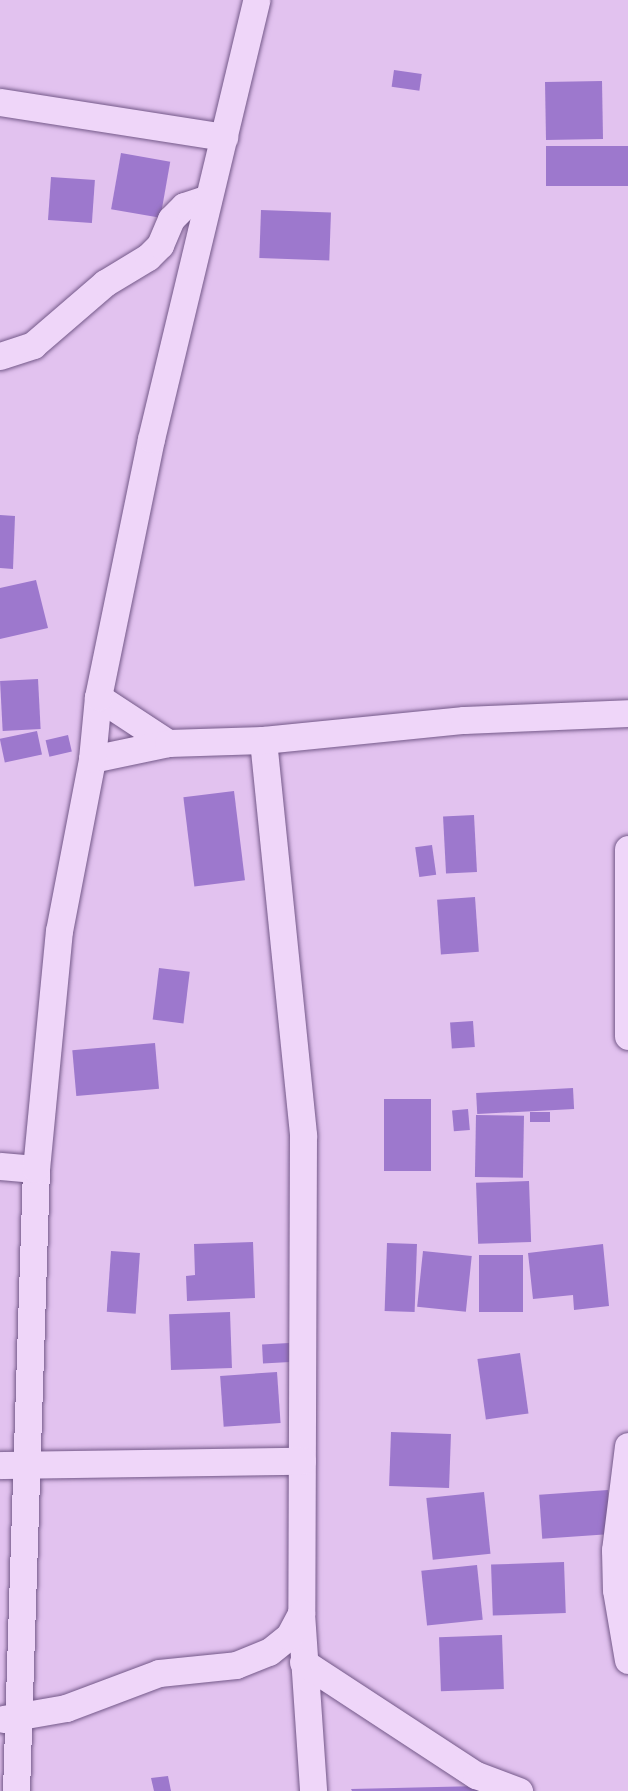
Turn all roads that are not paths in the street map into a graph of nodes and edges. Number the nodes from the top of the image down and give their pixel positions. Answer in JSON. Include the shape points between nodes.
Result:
{"nodes":[{"id":1,"x":256,"y":0,"type":"edge"},
{"id":2,"x":0,"y":102,"type":"edge"},
{"id":3,"x":224,"y":136,"type":"junction"},
{"id":4,"x":206,"y":199,"type":"junction"},
{"id":5,"x":0,"y":356,"type":"edge"},
{"id":6,"x":98,"y":697,"type":"junction"},
{"id":7,"x":628,"y":713,"type":"edge"},
{"id":8,"x":263,"y":740,"type":"junction"},
{"id":9,"x":168,"y":743,"type":"junction"},
{"id":10,"x":92,"y":759,"type":"junction"},
{"id":11,"x":628,"y":849,"type":"edge"},
{"id":12,"x":628,"y":1036,"type":"edge"},
{"id":13,"x":0,"y":1166,"type":"edge"},
{"id":14,"x":36,"y":1169,"type":"junction"},
{"id":15,"x":628,"y":1446,"type":"edge"},
{"id":16,"x":302,"y":1461,"type":"junction"},
{"id":17,"x":28,"y":1464,"type":"junction"},
{"id":18,"x":0,"y":1465,"type":"edge"},
{"id":19,"x":301,"y":1613,"type":"junction"},
{"id":20,"x":628,"y":1660,"type":"edge"},
{"id":21,"x":303,"y":1662,"type":"junction"},
{"id":22,"x":9,"y":1717,"type":"edge"},
{"id":23,"x":16,"y":1791,"type":"edge"},
{"id":24,"x":313,"y":1791,"type":"edge"},
{"id":25,"x":519,"y":1791,"type":"edge"}],
"edges":[{"from":1,"to":3,"type":"street"},
{"from":2,"to":3,"type":"street"},
{"from":3,"to":4,"type":"street"},
{"from":4,"to":5,"type":"street","via":[[184,206],[171,219],[160,245],[148,257],[105,283],[33,345]]},
{"from":4,"to":6,"type":"street"},
{"from":6,"to":9,"type":"street"},
{"from":6,"to":10,"type":"street"},
{"from":7,"to":8,"type":"street","via":[[464,720]]},
{"from":8,"to":9,"type":"street"},
{"from":8,"to":16,"type":"street","via":[[303,1135]]},
{"from":9,"to":10,"type":"street"},
{"from":10,"to":14,"type":"street","via":[[59,932]]},
{"from":11,"to":12,"type":"street"},
{"from":13,"to":14,"type":"street"},
{"from":14,"to":17,"type":"street"},
{"from":15,"to":20,"type":"street","via":[[615,1570]]},
{"from":16,"to":17,"type":"street"},
{"from":16,"to":19,"type":"street"},
{"from":17,"to":18,"type":"street"},
{"from":17,"to":22,"type":"street"},
{"from":19,"to":21,"type":"street"},
{"from":19,"to":22,"type":"street","via":[[289,1636],[269,1652],[236,1665],[159,1673],[66,1708]]},
{"from":21,"to":24,"type":"street"},
{"from":21,"to":25,"type":"street","via":[[476,1775]]},
{"from":22,"to":23,"type":"street"}]}
